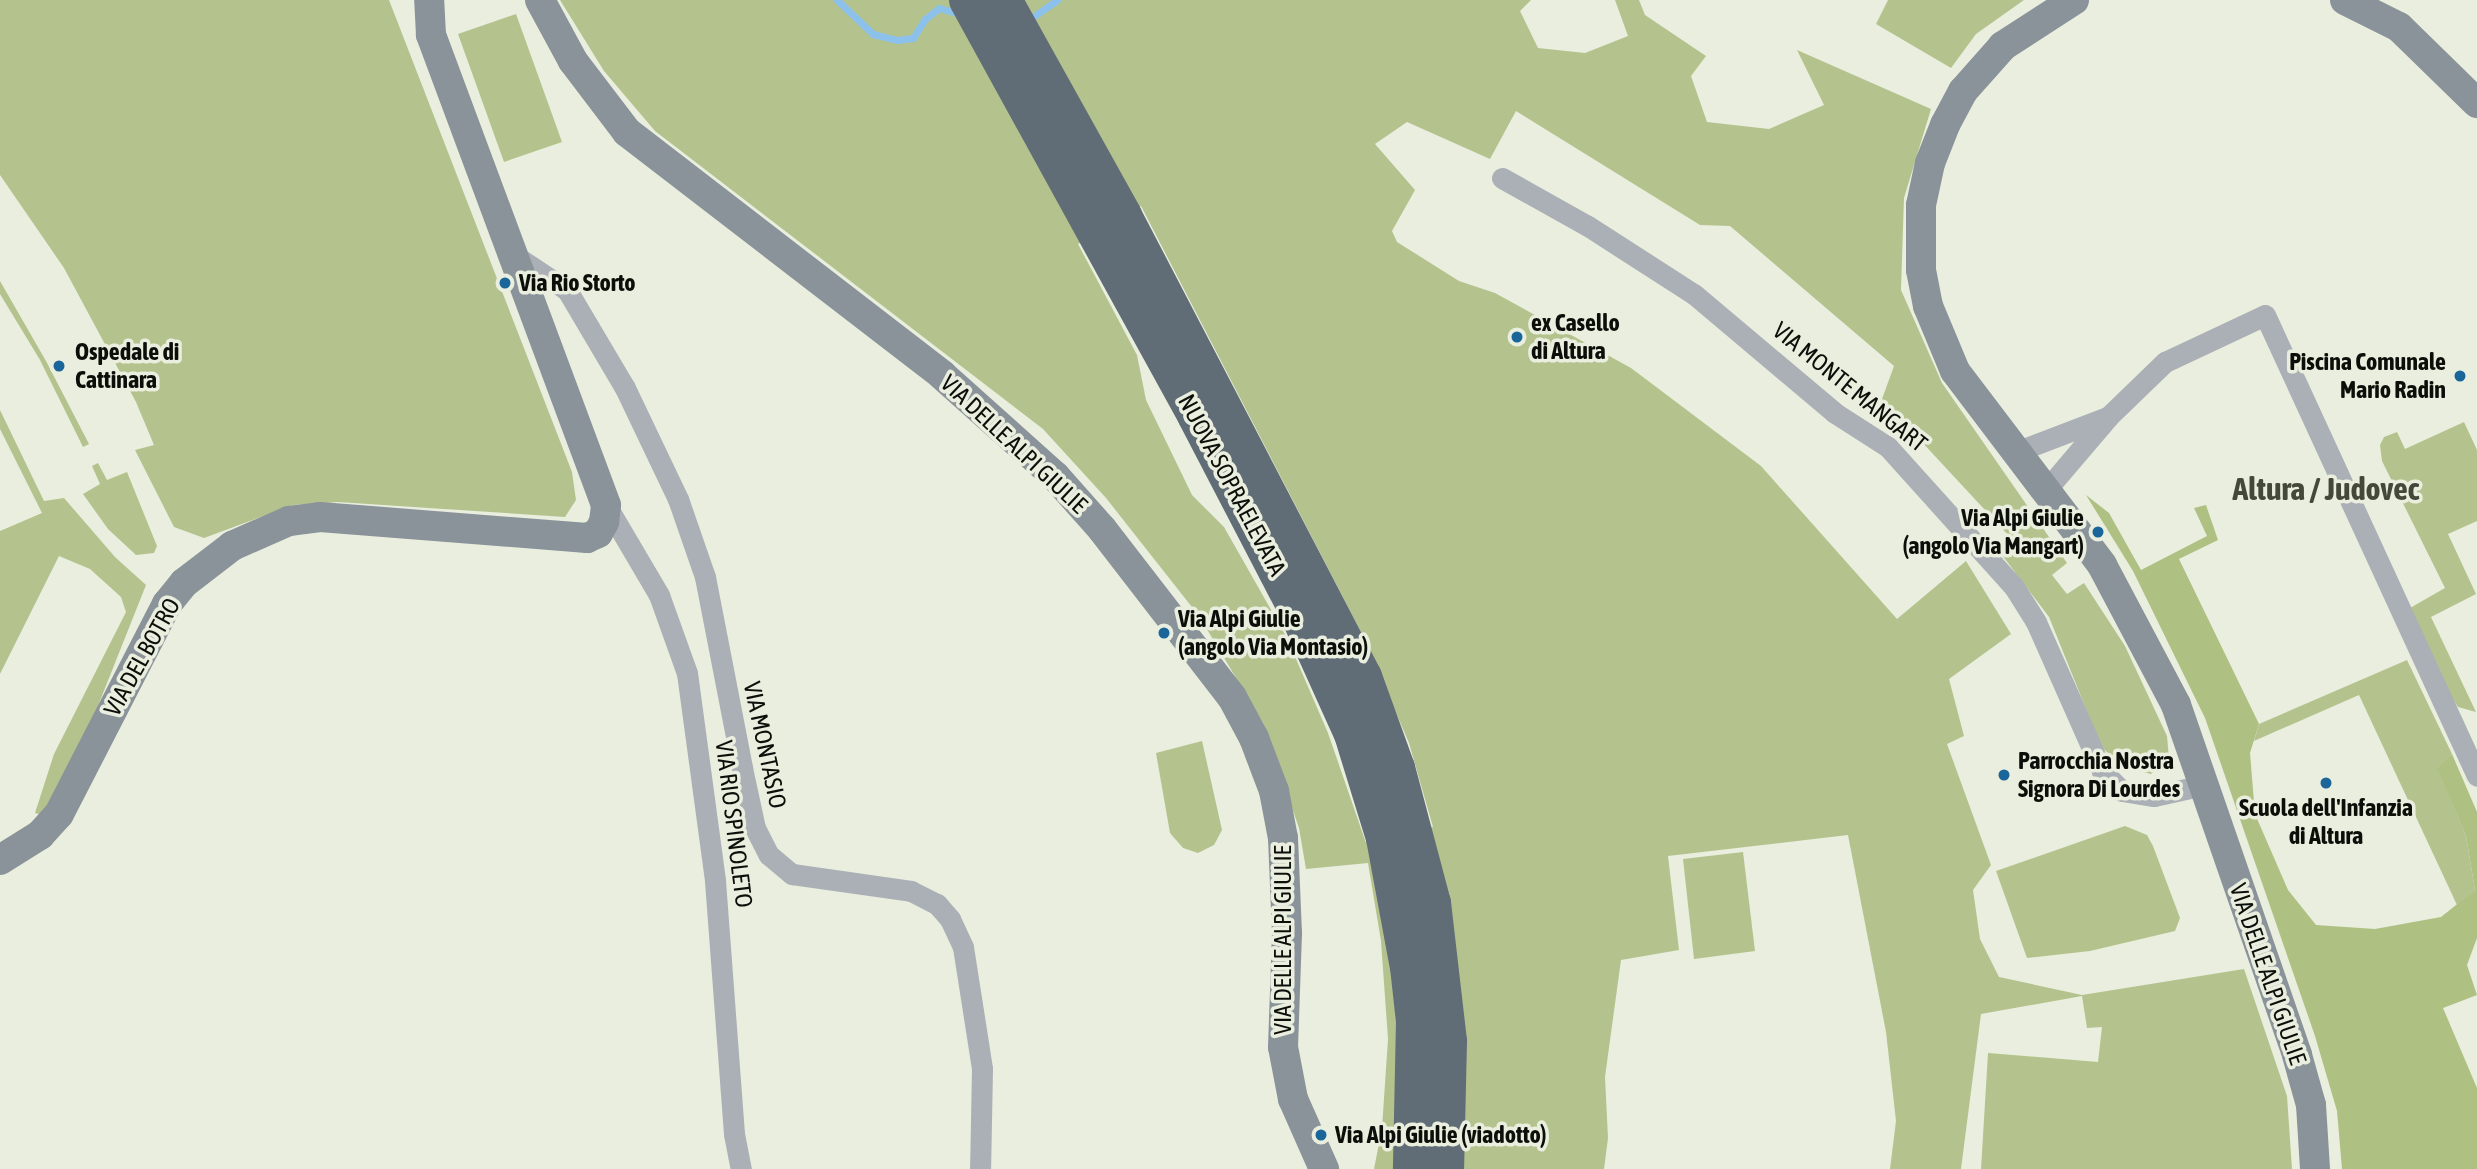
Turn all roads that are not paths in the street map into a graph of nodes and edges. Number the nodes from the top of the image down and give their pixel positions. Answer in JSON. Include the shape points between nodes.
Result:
{"nodes":[{"id":1,"x":429,"y":0,"type":"edge"},
{"id":2,"x":540,"y":0,"type":"edge"},
{"id":3,"x":968,"y":0,"type":"edge"},
{"id":4,"x":1003,"y":0,"type":"edge"},
{"id":5,"x":2074,"y":0,"type":"edge"},
{"id":6,"x":2345,"y":0,"type":"edge"},
{"id":7,"x":2477,"y":103,"type":"edge"},
{"id":8,"x":1502,"y":178,"type":"dead end"},
{"id":9,"x":1110,"y":223,"type":"junction"},
{"id":10,"x":511,"y":253,"type":"junction"},
{"id":11,"x":2109,"y":416,"type":"junction"},
{"id":12,"x":2016,"y":452,"type":"junction"},
{"id":13,"x":2046,"y":490,"type":"junction"},
{"id":14,"x":606,"y":505,"type":"junction"},
{"id":15,"x":2477,"y":776,"type":"edge"},
{"id":16,"x":2204,"y":785,"type":"junction"},
{"id":17,"x":1399,"y":835,"type":"junction"},
{"id":18,"x":0,"y":860,"type":"edge"},
{"id":19,"x":741,"y":1169,"type":"edge"},
{"id":20,"x":980,"y":1169,"type":"edge"},
{"id":21,"x":1324,"y":1169,"type":"edge"},
{"id":22,"x":1412,"y":1169,"type":"edge"},
{"id":23,"x":1445,"y":1169,"type":"edge"},
{"id":24,"x":2315,"y":1169,"type":"edge"}],
"edges":[{"from":1,"to":10,"type":"street","via":[[431,35]]},
{"from":2,"to":21,"type":"street","name":"VIA DELLE ALPI GIULIE","via":[[573,61],[628,132],[942,375],[1055,476],[1109,538],[1231,697],[1254,738],[1274,791],[1283,838],[1287,933],[1283,1047],[1293,1098]]},
{"from":3,"to":9,"type":"highway","name":"NUOVA SOPRAELEVATA"},
{"from":4,"to":9,"type":"highway","name":"NUOVA SOPRAELEVATA"},
{"from":5,"to":12,"type":"street","name":"VIA DELLE ALPI GIULIE","via":[[2003,46],[1963,91],[1930,163],[1922,205],[1921,270],[1938,336],[1955,371]]},
{"from":6,"to":7,"type":"street","via":[[2399,27]]},
{"from":8,"to":16,"type":"street","name":"VIA MONTE MANGART","via":[[1588,226],[1695,295],[1835,413],[1888,447],[2014,587],[2036,622],[2102,771],[2122,791],[2154,796]]},
{"from":9,"to":17,"type":"highway","name":"NUOVA SOPRAELEVATA","via":[[1315,645],[1367,774]]},
{"from":10,"to":14,"type":"street"},
{"from":10,"to":20,"type":"street","name":"VIA MONTASIO","via":[[567,290],[625,388],[678,499],[705,577],[755,828],[769,855],[792,874],[911,891],[937,904],[950,919],[963,947],[982,1069]]},
{"from":11,"to":12,"type":"street"},
{"from":11,"to":13,"type":"street"},
{"from":11,"to":15,"type":"street","via":[[2165,362],[2265,315]]},
{"from":12,"to":13,"type":"street","name":"VIA DELLE ALPI GIULIE"},
{"from":13,"to":16,"type":"street","name":"VIA DELLE ALPI GIULIE","via":[[2102,565],[2153,656]]},
{"from":14,"to":18,"type":"street","name":"VIA DEL BOTRO","via":[[598,533],[587,538],[320,516],[289,521],[232,546],[184,583],[167,604],[59,814],[40,835]]},
{"from":14,"to":19,"type":"street","name":"VIA RIO SPINOLETO","via":[[659,595],[687,673],[715,881],[734,1135]]},
{"from":16,"to":24,"type":"street","name":"VIA DELLE ALPI GIULIE","via":[[2311,1105]]},
{"from":17,"to":22,"type":"highway","name":"NUOVA SOPRAELEVATA","via":[[1401,914],[1415,1021]]},
{"from":17,"to":23,"type":"highway","name":"NUOVA SOPRAELEVATA","via":[[1432,903],[1446,1000]]}]}
